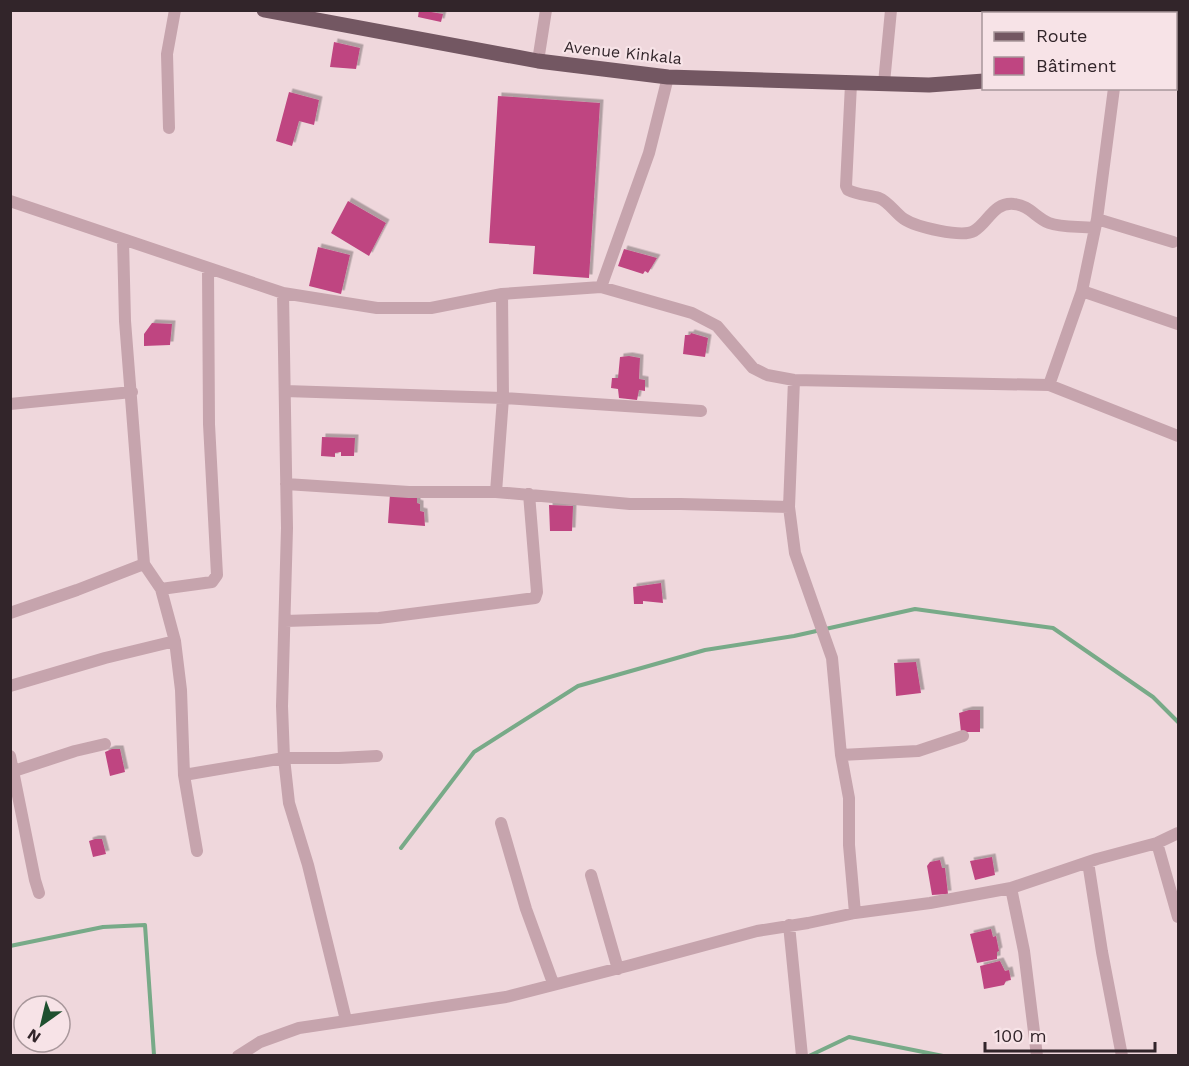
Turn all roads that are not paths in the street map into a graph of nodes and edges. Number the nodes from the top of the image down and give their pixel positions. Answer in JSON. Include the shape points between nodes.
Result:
{"nodes":[{"id":1,"x":175,"y":10,"type":"edge"},
{"id":2,"x":264,"y":10,"type":"edge"},
{"id":3,"x":546,"y":10,"type":"edge"},
{"id":4,"x":891,"y":10,"type":"edge"},
{"id":5,"x":538,"y":61,"type":"junction"},
{"id":6,"x":668,"y":77,"type":"junction"},
{"id":7,"x":982,"y":81,"type":"edge"},
{"id":8,"x":884,"y":83,"type":"junction"},
{"id":9,"x":851,"y":84,"type":"junction"},
{"id":10,"x":1114,"y":90,"type":"edge"},
{"id":11,"x":170,"y":128,"type":"dead end"},
{"id":12,"x":10,"y":201,"type":"edge"},
{"id":13,"x":1096,"y":223,"type":"junction"},
{"id":14,"x":123,"y":240,"type":"junction"},
{"id":15,"x":1173,"y":242,"type":"dead end"},
{"id":16,"x":208,"y":269,"type":"junction"},
{"id":17,"x":602,"y":287,"type":"junction"},
{"id":18,"x":1082,"y":291,"type":"junction"},
{"id":19,"x":283,"y":293,"type":"junction"},
{"id":20,"x":502,"y":294,"type":"junction"},
{"id":21,"x":1179,"y":324,"type":"edge"},
{"id":22,"x":794,"y":380,"type":"junction"},
{"id":23,"x":1049,"y":384,"type":"junction"},
{"id":24,"x":285,"y":391,"type":"junction"},
{"id":25,"x":132,"y":392,"type":"junction"},
{"id":26,"x":503,"y":398,"type":"junction"},
{"id":27,"x":10,"y":404,"type":"edge"},
{"id":28,"x":701,"y":411,"type":"dead end"},
{"id":29,"x":1179,"y":436,"type":"edge"},
{"id":30,"x":286,"y":484,"type":"junction"},
{"id":31,"x":496,"y":492,"type":"junction"},
{"id":32,"x":530,"y":494,"type":"junction"},
{"id":33,"x":789,"y":507,"type":"junction"},
{"id":34,"x":144,"y":564,"type":"junction"},
{"id":35,"x":161,"y":589,"type":"junction"},
{"id":36,"x":10,"y":613,"type":"edge"},
{"id":37,"x":285,"y":621,"type":"junction"},
{"id":38,"x":176,"y":641,"type":"junction"},
{"id":39,"x":10,"y":686,"type":"edge"},
{"id":40,"x":963,"y":736,"type":"dead end"},
{"id":41,"x":105,"y":744,"type":"dead end"},
{"id":42,"x":841,"y":755,"type":"junction"},
{"id":43,"x":10,"y":756,"type":"edge"},
{"id":44,"x":377,"y":756,"type":"dead end"},
{"id":45,"x":284,"y":758,"type":"junction"},
{"id":46,"x":14,"y":771,"type":"junction"},
{"id":47,"x":184,"y":775,"type":"junction"},
{"id":48,"x":501,"y":824,"type":"dead end"},
{"id":49,"x":1179,"y":833,"type":"edge"},
{"id":50,"x":1157,"y":843,"type":"junction"},
{"id":51,"x":197,"y":851,"type":"dead end"},
{"id":52,"x":1088,"y":862,"type":"junction"},
{"id":53,"x":591,"y":875,"type":"dead end"},
{"id":54,"x":1011,"y":888,"type":"junction"},
{"id":55,"x":39,"y":893,"type":"dead end"},
{"id":56,"x":855,"y":913,"type":"junction"},
{"id":57,"x":1179,"y":917,"type":"edge"},
{"id":58,"x":789,"y":925,"type":"junction"},
{"id":59,"x":618,"y":969,"type":"junction"},
{"id":60,"x":553,"y":983,"type":"junction"},
{"id":61,"x":346,"y":1020,"type":"junction"},
{"id":62,"x":238,"y":1056,"type":"edge"},
{"id":63,"x":802,"y":1056,"type":"edge"},
{"id":64,"x":1037,"y":1056,"type":"edge"},
{"id":65,"x":1122,"y":1056,"type":"edge"}],
"edges":[{"from":1,"to":11,"type":"street","via":[[167,54]]},
{"from":2,"to":5,"type":"main road","name":"Avenue Kinkala"},
{"from":3,"to":5,"type":"street"},
{"from":4,"to":8,"type":"street"},
{"from":5,"to":6,"type":"main road","name":"Avenue Kinkala"},
{"from":6,"to":9,"type":"main road","name":"Avenue Kinkala"},
{"from":6,"to":17,"type":"street","via":[[650,153]]},
{"from":7,"to":8,"type":"main road","name":"Avenue Kinkala"},
{"from":8,"to":9,"type":"main road","name":"Avenue Kinkala"},
{"from":9,"to":13,"type":"street","via":[[848,190],[881,199],[904,219],[918,225],[967,234],[1004,204],[1033,211],[1052,224]]},
{"from":10,"to":13,"type":"street"},
{"from":12,"to":14,"type":"street"},
{"from":13,"to":15,"type":"street"},
{"from":13,"to":18,"type":"street"},
{"from":14,"to":16,"type":"street"},
{"from":14,"to":25,"type":"street"},
{"from":16,"to":19,"type":"street"},
{"from":16,"to":35,"type":"street","via":[[209,424],[217,575],[212,582]]},
{"from":17,"to":20,"type":"street"},
{"from":17,"to":22,"type":"street","via":[[692,313],[717,326],[753,368]]},
{"from":18,"to":21,"type":"street"},
{"from":18,"to":23,"type":"street"},
{"from":19,"to":20,"type":"street","via":[[377,308],[431,308]]},
{"from":19,"to":24,"type":"street"},
{"from":20,"to":26,"type":"street"},
{"from":22,"to":23,"type":"street"},
{"from":22,"to":33,"type":"street"},
{"from":23,"to":29,"type":"street"},
{"from":24,"to":26,"type":"street"},
{"from":24,"to":30,"type":"street"},
{"from":25,"to":27,"type":"street"},
{"from":25,"to":34,"type":"street"},
{"from":26,"to":28,"type":"street"},
{"from":26,"to":31,"type":"street"},
{"from":30,"to":31,"type":"street","via":[[409,492]]},
{"from":30,"to":37,"type":"street"},
{"from":31,"to":32,"type":"street"},
{"from":32,"to":33,"type":"street","via":[[630,504]]},
{"from":32,"to":37,"type":"street","via":[[535,598],[378,618]]},
{"from":33,"to":42,"type":"street","via":[[795,553],[832,658]]},
{"from":34,"to":35,"type":"street"},
{"from":34,"to":36,"type":"street"},
{"from":35,"to":38,"type":"street"},
{"from":37,"to":45,"type":"street"},
{"from":38,"to":39,"type":"street"},
{"from":38,"to":47,"type":"street"},
{"from":40,"to":42,"type":"street","via":[[918,751]]},
{"from":41,"to":46,"type":"street"},
{"from":42,"to":56,"type":"street","via":[[849,798]]},
{"from":43,"to":46,"type":"street"},
{"from":44,"to":45,"type":"street"},
{"from":45,"to":47,"type":"street"},
{"from":45,"to":61,"type":"street","via":[[289,803]]},
{"from":46,"to":55,"type":"street"},
{"from":47,"to":51,"type":"street"},
{"from":48,"to":60,"type":"street"},
{"from":49,"to":50,"type":"street"},
{"from":50,"to":52,"type":"street"},
{"from":50,"to":57,"type":"street"},
{"from":52,"to":54,"type":"street"},
{"from":52,"to":65,"type":"street"},
{"from":53,"to":59,"type":"street"},
{"from":54,"to":56,"type":"street"},
{"from":54,"to":64,"type":"street","via":[[1024,951]]},
{"from":56,"to":58,"type":"street"},
{"from":58,"to":59,"type":"street"},
{"from":58,"to":63,"type":"street"},
{"from":59,"to":60,"type":"street"},
{"from":60,"to":61,"type":"street","via":[[506,997]]},
{"from":61,"to":62,"type":"street","via":[[299,1028],[260,1042]]}]}
